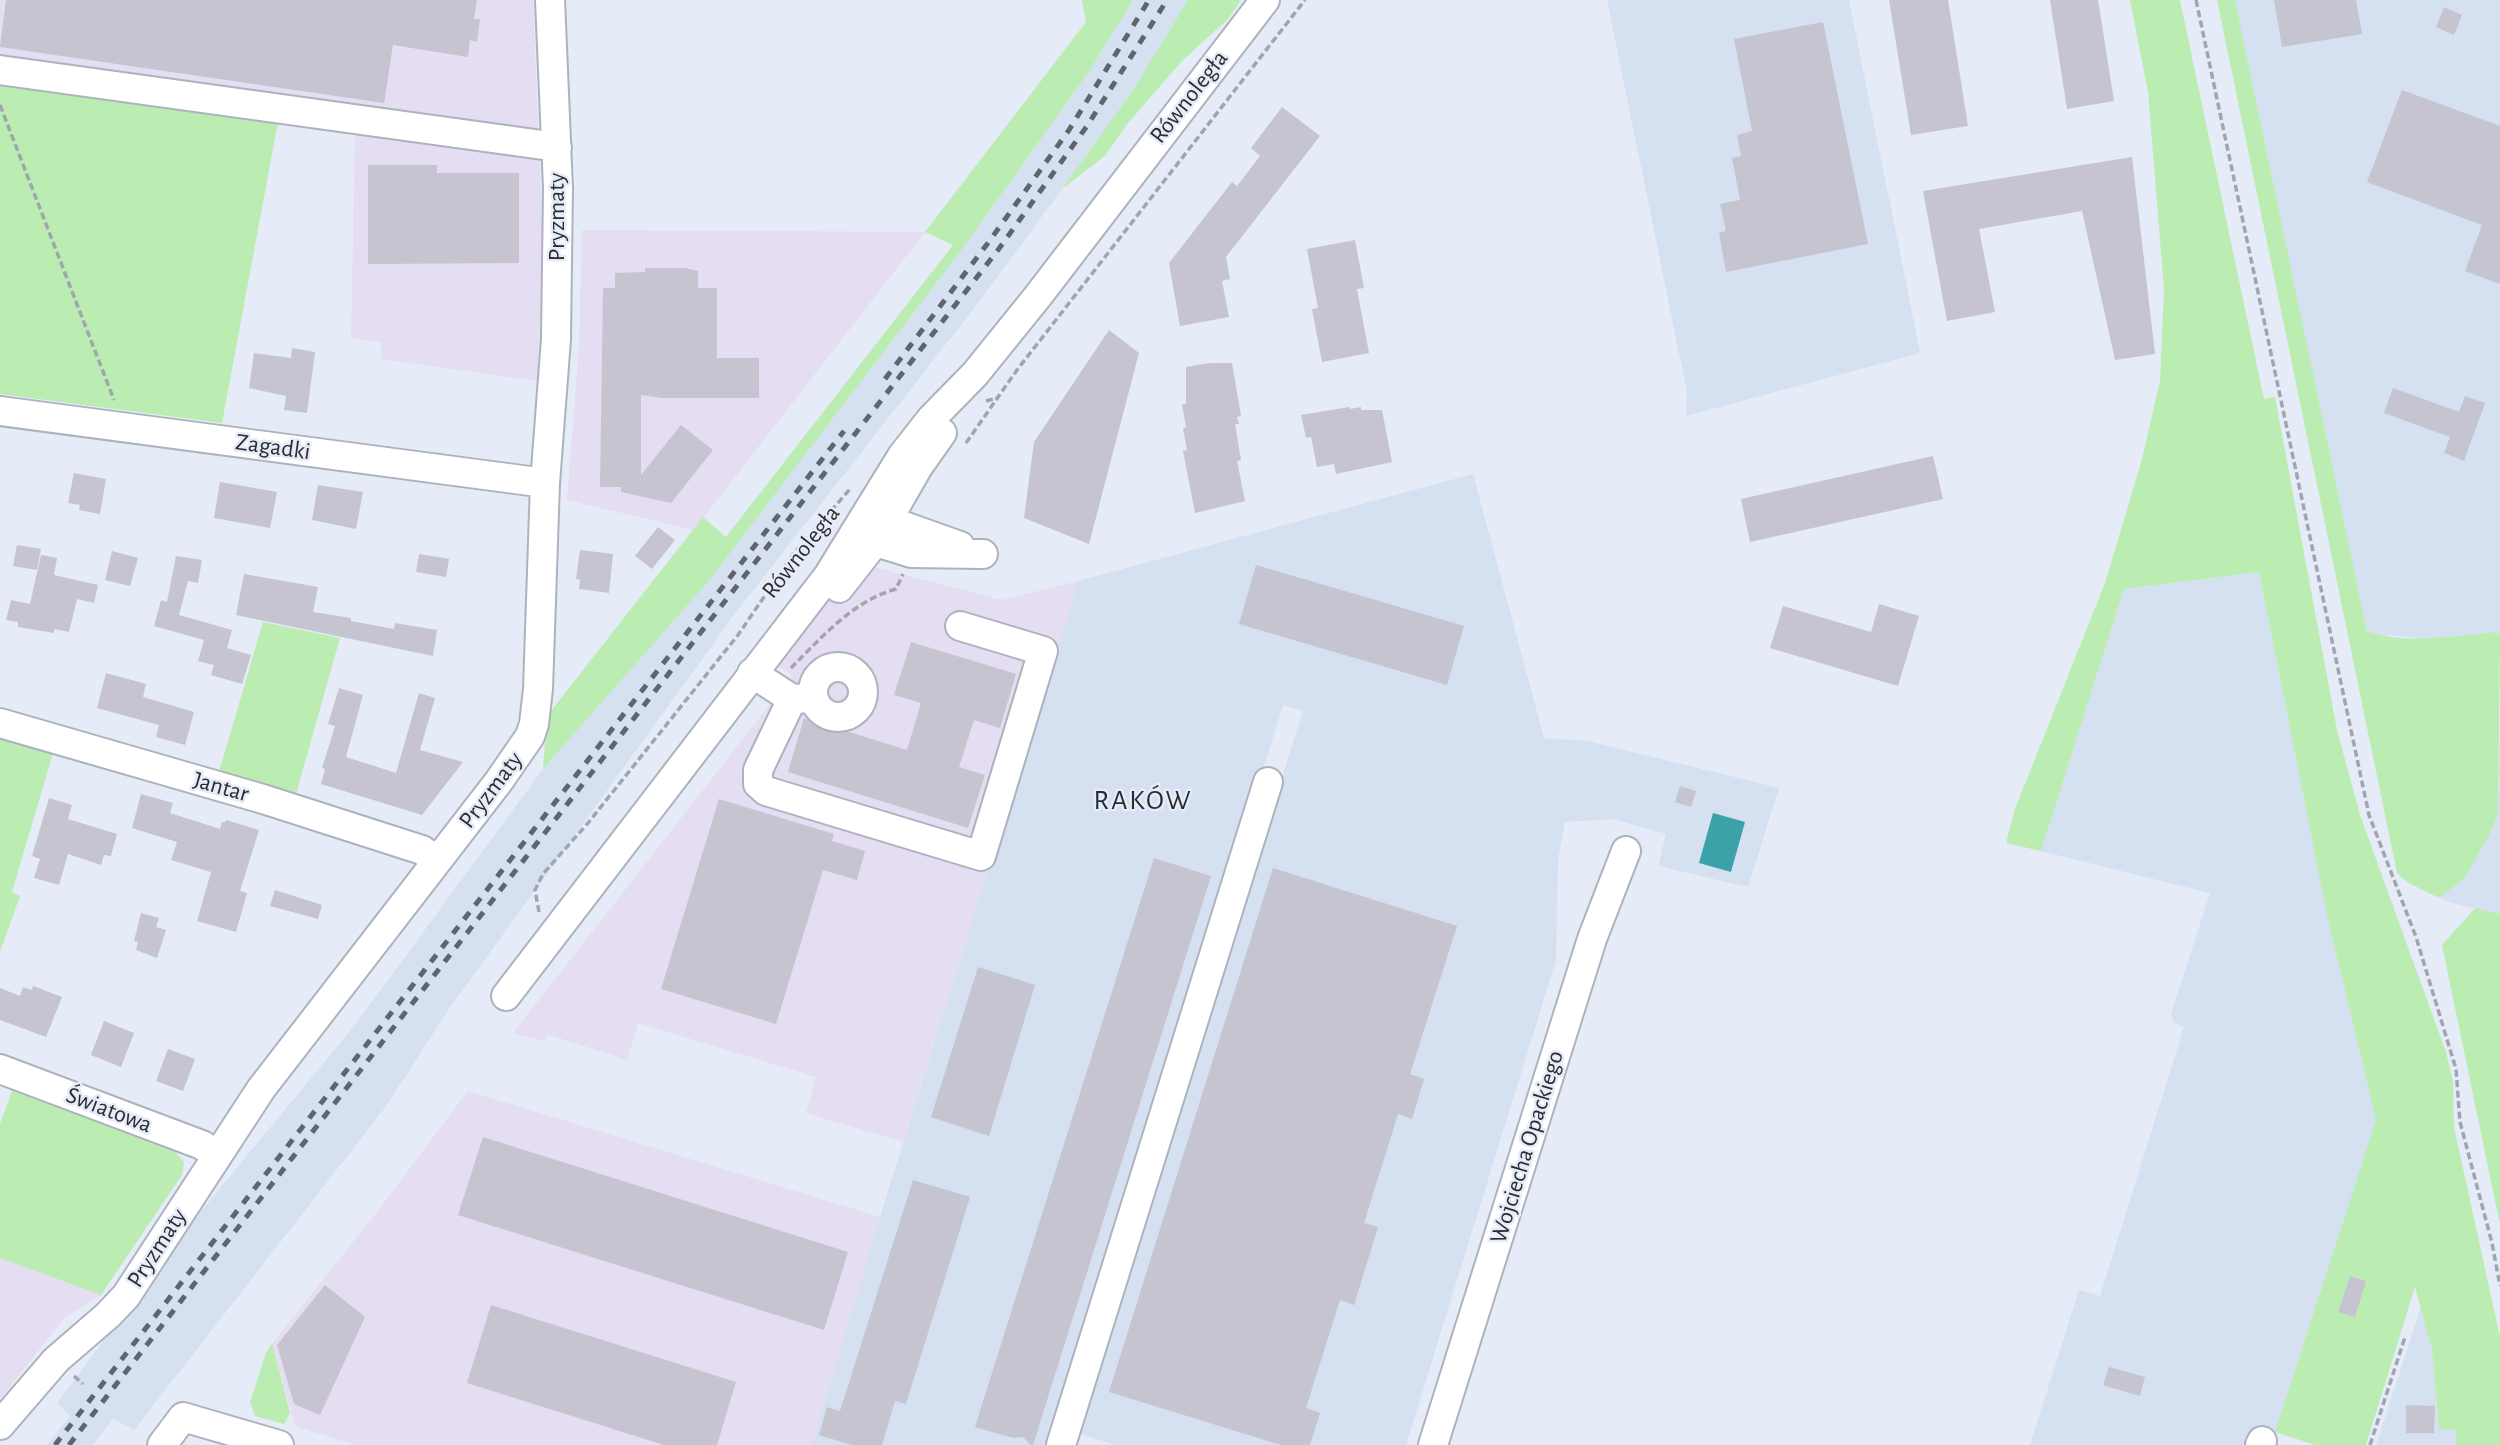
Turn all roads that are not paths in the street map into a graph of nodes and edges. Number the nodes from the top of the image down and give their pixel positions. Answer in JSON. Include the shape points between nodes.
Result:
{"nodes":[{"id":1,"x":550,"y":0,"type":"edge"},
{"id":2,"x":1265,"y":0,"type":"edge"},
{"id":3,"x":0,"y":70,"type":"edge"},
{"id":4,"x":557,"y":147,"type":"junction"},
{"id":5,"x":0,"y":411,"type":"edge"},
{"id":6,"x":545,"y":483,"type":"junction"},
{"id":7,"x":871,"y":527,"type":"junction"},
{"id":8,"x":915,"y":542,"type":"dead end"},
{"id":9,"x":960,"y":626,"type":"dead end"},
{"id":10,"x":752,"y":673,"type":"junction"},
{"id":11,"x":0,"y":723,"type":"edge"},
{"id":12,"x":1268,"y":782,"type":"dead end"},
{"id":13,"x":1626,"y":851,"type":"dead end"},
{"id":14,"x":437,"y":861,"type":"junction"},
{"id":15,"x":506,"y":996,"type":"dead end"},
{"id":16,"x":0,"y":1069,"type":"edge"},
{"id":17,"x":217,"y":1155,"type":"junction"},
{"id":18,"x":0,"y":1425,"type":"edge"},
{"id":19,"x":162,"y":1445,"type":"edge"},
{"id":20,"x":279,"y":1445,"type":"edge"},
{"id":21,"x":1061,"y":1445,"type":"edge"},
{"id":22,"x":1433,"y":1445,"type":"edge"}],
"edges":[{"from":1,"to":4,"type":"street","name":"Pryzmaty"},
{"from":2,"to":7,"type":"street","name":"Równoległa","via":[[1038,296],[901,456]]},
{"from":3,"to":4,"type":"street"},
{"from":4,"to":6,"type":"street","name":"Pryzmaty","via":[[556,339]]},
{"from":5,"to":6,"type":"street","name":"Zagadki"},
{"from":6,"to":14,"type":"street","name":"Pryzmaty","via":[[534,724],[525,745]]},
{"from":7,"to":8,"type":"street"},
{"from":7,"to":10,"type":"street","name":"Równoległa"},
{"from":9,"to":10,"type":"street","via":[[1043,651],[981,856],[766,791],[758,784],[758,770],[803,698]]},
{"from":10,"to":15,"type":"street","name":"Równoległa"},
{"from":11,"to":14,"type":"street","name":"Jantar","via":[[316,816],[422,850]]},
{"from":12,"to":21,"type":"street"},
{"from":13,"to":22,"type":"street","name":"Wojciecha Opackiego","via":[[1592,939]]},
{"from":14,"to":17,"type":"street","name":"Pryzmaty","via":[[261,1089]]},
{"from":16,"to":17,"type":"street","name":"Światowa","via":[[202,1145]]},
{"from":17,"to":18,"type":"street","name":"Pryzmaty","via":[[126,1296],[65,1350]]},
{"from":19,"to":20,"type":"street","via":[[183,1417]]}]}
